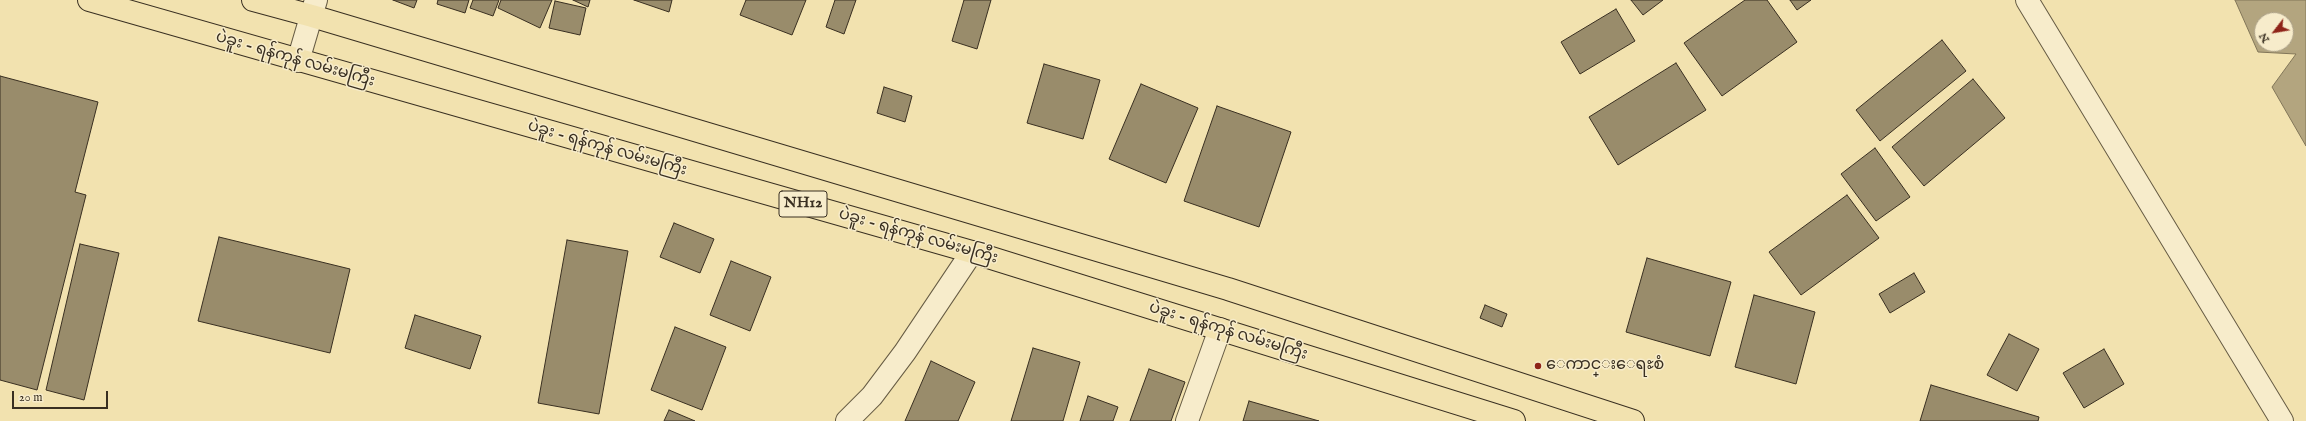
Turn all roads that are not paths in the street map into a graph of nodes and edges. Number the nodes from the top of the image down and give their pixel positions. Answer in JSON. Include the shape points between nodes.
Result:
{"nodes":[{"id":1,"x":89,"y":0,"type":"edge"},
{"id":2,"x":253,"y":0,"type":"edge"},
{"id":3,"x":2027,"y":0,"type":"edge"},
{"id":4,"x":314,"y":8,"type":"edge"},
{"id":5,"x":298,"y":61,"type":"junction"},
{"id":6,"x":972,"y":252,"type":"junction"},
{"id":7,"x":1220,"y":329,"type":"junction"},
{"id":8,"x":847,"y":421,"type":"edge"},
{"id":9,"x":1187,"y":421,"type":"edge"},
{"id":10,"x":1514,"y":421,"type":"edge"},
{"id":11,"x":1633,"y":421,"type":"edge"},
{"id":12,"x":2282,"y":421,"type":"edge"}],
"edges":[{"from":1,"to":5,"type":"highway","name":"ပဲခူး - ရန်ကုန် လမ်းမကြီး","number":"NH12"},
{"from":2,"to":4,"type":"highway","number":"NH12"},
{"from":3,"to":12,"type":"street"},
{"from":4,"to":5,"type":"street"},
{"from":4,"to":11,"type":"highway","number":"NH12","via":[[1228,289]]},
{"from":5,"to":6,"type":"highway","name":"ပဲခူး - ရန်ကုန် လမ်းမကြီး","number":"NH12"},
{"from":6,"to":7,"type":"highway","name":"ပဲခူး - ရန်ကုန် လမ်းမကြီး","number":"NH12"},
{"from":6,"to":8,"type":"street","via":[[905,352],[872,396]]},
{"from":7,"to":9,"type":"street"},
{"from":7,"to":10,"type":"highway","name":"ပဲခူး - ရန်ကုန် လမ်းမကြီး","number":"NH12"}]}
